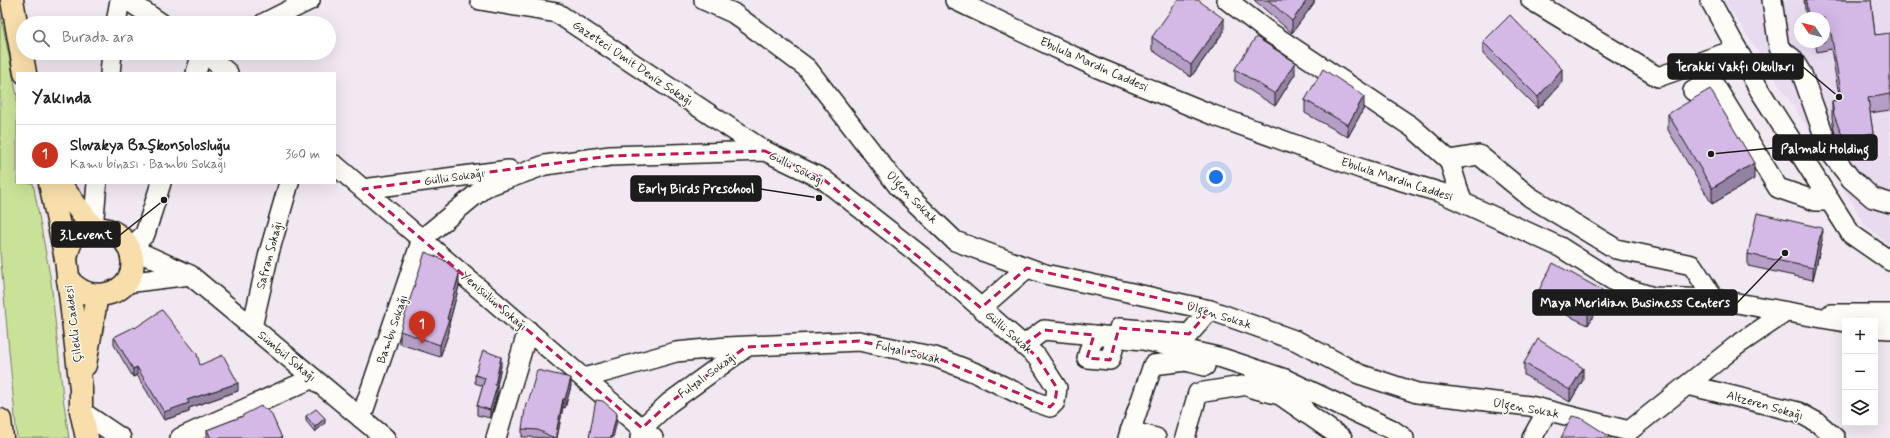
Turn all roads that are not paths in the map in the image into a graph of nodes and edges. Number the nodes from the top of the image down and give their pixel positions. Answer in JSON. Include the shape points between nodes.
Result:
{"nodes":[{"id":1,"x":12,"y":0,"type":"edge"},
{"id":2,"x":120,"y":0,"type":"edge"},
{"id":3,"x":127,"y":0,"type":"edge"},
{"id":4,"x":310,"y":0,"type":"edge"},
{"id":5,"x":487,"y":0,"type":"edge"},
{"id":6,"x":704,"y":0,"type":"edge"},
{"id":7,"x":955,"y":0,"type":"edge"},
{"id":8,"x":1227,"y":0,"type":"edge"},
{"id":9,"x":1530,"y":0,"type":"edge"},
{"id":10,"x":1710,"y":0,"type":"edge"},
{"id":11,"x":1772,"y":0,"type":"edge"},
{"id":12,"x":117,"y":16,"type":"edge"},
{"id":13,"x":151,"y":16,"type":"edge"},
{"id":14,"x":278,"y":16,"type":"edge"},
{"id":15,"x":16,"y":22,"type":"edge"},
{"id":16,"x":1738,"y":49,"type":"junction"},
{"id":17,"x":23,"y":60,"type":"edge"},
{"id":18,"x":111,"y":60,"type":"edge"},
{"id":19,"x":201,"y":60,"type":"edge"},
{"id":20,"x":212,"y":60,"type":"edge"},
{"id":21,"x":25,"y":72,"type":"edge"},
{"id":22,"x":110,"y":72,"type":"edge"},
{"id":23,"x":196,"y":72,"type":"edge"},
{"id":24,"x":227,"y":72,"type":"edge"},
{"id":25,"x":1692,"y":91,"type":"dead end"},
{"id":26,"x":765,"y":151,"type":"junction"},
{"id":27,"x":1449,"y":160,"type":"junction"},
{"id":28,"x":545,"y":165,"type":"junction"},
{"id":29,"x":336,"y":166,"type":"edge"},
{"id":30,"x":50,"y":184,"type":"edge"},
{"id":31,"x":60,"y":184,"type":"edge"},
{"id":32,"x":97,"y":184,"type":"edge"},
{"id":33,"x":161,"y":184,"type":"edge"},
{"id":34,"x":288,"y":184,"type":"edge"},
{"id":35,"x":363,"y":189,"type":"junction"},
{"id":36,"x":1462,"y":201,"type":"junction"},
{"id":37,"x":1830,"y":201,"type":"junction"},
{"id":38,"x":1890,"y":203,"type":"edge"},
{"id":39,"x":93,"y":228,"type":"junction"},
{"id":40,"x":1851,"y":234,"type":"junction"},
{"id":41,"x":422,"y":239,"type":"junction"},
{"id":42,"x":130,"y":248,"type":"junction"},
{"id":43,"x":1890,"y":253,"type":"edge"},
{"id":44,"x":66,"y":259,"type":"junction"},
{"id":45,"x":1890,"y":261,"type":"edge"},
{"id":46,"x":1027,"y":268,"type":"junction"},
{"id":47,"x":190,"y":275,"type":"junction"},
{"id":48,"x":68,"y":280,"type":"junction"},
{"id":49,"x":126,"y":283,"type":"junction"},
{"id":50,"x":97,"y":295,"type":"junction"},
{"id":51,"x":1714,"y":299,"type":"junction"},
{"id":52,"x":982,"y":308,"type":"junction"},
{"id":53,"x":1210,"y":310,"type":"junction"},
{"id":54,"x":1786,"y":312,"type":"junction"},
{"id":55,"x":1805,"y":314,"type":"junction"},
{"id":56,"x":1890,"y":314,"type":"edge"},
{"id":57,"x":1842,"y":321,"type":"edge"},
{"id":58,"x":252,"y":327,"type":"junction"},
{"id":59,"x":1878,"y":328,"type":"edge"},
{"id":60,"x":1890,"y":329,"type":"edge"},
{"id":61,"x":528,"y":330,"type":"junction"},
{"id":62,"x":1117,"y":337,"type":"junction"},
{"id":63,"x":746,"y":347,"type":"junction"},
{"id":64,"x":1031,"y":351,"type":"junction"},
{"id":65,"x":313,"y":378,"type":"junction"},
{"id":66,"x":584,"y":378,"type":"junction"},
{"id":67,"x":1285,"y":379,"type":"junction"},
{"id":68,"x":1264,"y":382,"type":"junction"},
{"id":69,"x":1688,"y":385,"type":"junction"},
{"id":70,"x":1242,"y":386,"type":"junction"},
{"id":71,"x":81,"y":390,"type":"junction"},
{"id":72,"x":1547,"y":411,"type":"junction"},
{"id":73,"x":81,"y":412,"type":"junction"},
{"id":74,"x":1307,"y":414,"type":"junction"},
{"id":75,"x":361,"y":418,"type":"junction"},
{"id":76,"x":0,"y":420,"type":"edge"},
{"id":77,"x":645,"y":435,"type":"edge"},
{"id":78,"x":1129,"y":435,"type":"edge"},
{"id":79,"x":2,"y":438,"type":"edge"},
{"id":80,"x":87,"y":438,"type":"edge"},
{"id":81,"x":121,"y":438,"type":"edge"},
{"id":82,"x":180,"y":438,"type":"edge"},
{"id":83,"x":385,"y":438,"type":"edge"},
{"id":84,"x":496,"y":438,"type":"edge"},
{"id":85,"x":1156,"y":438,"type":"edge"},
{"id":86,"x":1185,"y":438,"type":"edge"},
{"id":87,"x":1342,"y":438,"type":"edge"},
{"id":88,"x":1404,"y":438,"type":"edge"},
{"id":89,"x":1532,"y":438,"type":"edge"},
{"id":90,"x":1835,"y":438,"type":"edge"}],
"edges":[{"from":1,"to":15,"type":"main road"},
{"from":2,"to":12,"type":"street"},
{"from":3,"to":13,"type":"street"},
{"from":4,"to":14,"type":"street"},
{"from":5,"to":26,"type":"street","name":"Gazeteci Ümit Deniz Sokağı","via":[[557,13]]},
{"from":6,"to":46,"type":"street","name":"Ülgen Sokak","via":[[733,14],[807,68],[898,186],[954,241]]},
{"from":7,"to":36,"type":"street","name":"Ebulula Mardin Caddesi","via":[[1098,68],[1213,114],[1362,169]]},
{"from":8,"to":27,"type":"street","via":[[1266,30],[1412,127]]},
{"from":9,"to":16,"type":"street","via":[[1658,77]]},
{"from":10,"to":16,"type":"street"},
{"from":11,"to":38,"type":"street","via":[[1779,48],[1792,58],[1802,74],[1830,152],[1851,179],[1867,193],[1873,198]]},
{"from":16,"to":37,"type":"street","via":[[1760,91]]},
{"from":17,"to":21,"type":"main road"},
{"from":18,"to":22,"type":"street"},
{"from":19,"to":23,"type":"street"},
{"from":20,"to":24,"type":"street"},
{"from":25,"to":37,"type":"street","via":[[1712,81],[1778,188],[1816,201]]},
{"from":26,"to":28,"type":"street","name":"Güllü Sokağı","via":[[610,156]]},
{"from":26,"to":52,"type":"street","name":"Güllü Sokağı","via":[[823,179],[925,259]]},
{"from":27,"to":36,"type":"street"},
{"from":27,"to":51,"type":"street","via":[[1479,155],[1530,197],[1616,249],[1692,265]]},
{"from":28,"to":35,"type":"street","name":"Güllü Sokağı"},
{"from":28,"to":41,"type":"street","name":"Güllü Sokağı","via":[[485,187]]},
{"from":29,"to":35,"type":"street","name":"Yenisülün Sokağı"},
{"from":30,"to":44,"type":"main road","name":"Çilekli Caddesi"},
{"from":31,"to":39,"type":"main road"},
{"from":32,"to":39,"type":"street"},
{"from":33,"to":42,"type":"street","via":[[145,234]]},
{"from":34,"to":58,"type":"street","name":"Safran Sokağı"},
{"from":35,"to":41,"type":"street","name":"Yenisülün Sokağı"},
{"from":36,"to":51,"type":"street","name":"Ebulula Mardin Caddesi","via":[[1560,247],[1625,288],[1653,297]]},
{"from":37,"to":40,"type":"street"},
{"from":39,"to":42,"type":"main road","via":[[113,231]]},
{"from":39,"to":44,"type":"main road","via":[[74,238],[67,250]]},
{"from":40,"to":43,"type":"street"},
{"from":40,"to":45,"type":"street"},
{"from":41,"to":61,"type":"street","name":"Yenisülün Sokağı"},
{"from":41,"to":75,"type":"street","name":"Bambu Sokağı"},
{"from":42,"to":47,"type":"street","name":"Sümbül Sokağı"},
{"from":42,"to":49,"type":"main road","via":[[132,268]]},
{"from":44,"to":48,"type":"main road","name":"Çilekli Caddesi"},
{"from":46,"to":52,"type":"street"},
{"from":46,"to":53,"type":"street","name":"Ülgen Sokak"},
{"from":47,"to":49,"type":"street"},
{"from":47,"to":58,"type":"street","name":"Sümbül Sokağı"},
{"from":48,"to":50,"type":"main road","via":[[76,288]]},
{"from":48,"to":71,"type":"main road","name":"Çilekli Caddesi"},
{"from":49,"to":50,"type":"main road","via":[[110,294]]},
{"from":50,"to":71,"type":"main road","name":"Çilekli Caddesi"},
{"from":51,"to":54,"type":"street","name":"Ebulula Mardin Caddesi"},
{"from":52,"to":64,"type":"street","name":"Güllü Sokak"},
{"from":53,"to":62,"type":"street","via":[[1189,334],[1119,328]]},
{"from":53,"to":72,"type":"street","name":"Ülgen Sokak","via":[[1297,341],[1359,374],[1417,393],[1530,406]]},
{"from":54,"to":55,"type":"street","name":"Ebulula Mardin Caddesi"},
{"from":54,"to":69,"type":"street","name":"Ülgen Sokak","via":[[1736,346]]},
{"from":55,"to":56,"type":"street"},
{"from":55,"to":57,"type":"street","name":"Ebulula Mardin Caddesi"},
{"from":58,"to":65,"type":"street","name":"Sümbül Sokağı"},
{"from":59,"to":60,"type":"street"},
{"from":61,"to":66,"type":"street","name":"Yenisülün Sokağı"},
{"from":61,"to":84,"type":"street"},
{"from":62,"to":64,"type":"street","via":[[1110,360],[1087,358],[1094,335],[1044,330]]},
{"from":62,"to":67,"type":"street","via":[[1143,340],[1222,358]]},
{"from":63,"to":64,"type":"street","name":"Fulyalı Sokak","via":[[860,341],[935,357],[1050,407],[1055,402],[1057,388]]},
{"from":63,"to":66,"type":"street","name":"Fulyalı Sokağı","via":[[676,352]]},
{"from":63,"to":77,"type":"street","name":"Fulyalı Sokağı","via":[[669,403]]},
{"from":65,"to":75,"type":"street","name":"Sümbül Sokağı"},
{"from":65,"to":82,"type":"street"},
{"from":66,"to":77,"type":"street","name":"Yenisülün Sokağı"},
{"from":67,"to":68,"type":"street"},
{"from":67,"to":74,"type":"street"},
{"from":67,"to":88,"type":"street"},
{"from":68,"to":70,"type":"street"},
{"from":68,"to":78,"type":"street","via":[[1186,361],[1153,364]]},
{"from":69,"to":72,"type":"street","name":"Ülgen Sokak","via":[[1629,431]]},
{"from":69,"to":90,"type":"street","name":"Altzeren Sokağı","via":[[1798,412],[1818,423]]},
{"from":70,"to":74,"type":"street","via":[[1280,395]]},
{"from":70,"to":86,"type":"street","via":[[1198,393]]},
{"from":71,"to":73,"type":"main road","name":"Çilekli Caddesi"},
{"from":72,"to":89,"type":"street"},
{"from":73,"to":80,"type":"main road","name":"Çilekli Caddesi"},
{"from":73,"to":81,"type":"street"},
{"from":74,"to":87,"type":"street"},
{"from":75,"to":83,"type":"street","name":"Sümbül Sokağı"},
{"from":76,"to":79,"type":"main road"},
{"from":78,"to":85,"type":"street"}]}
